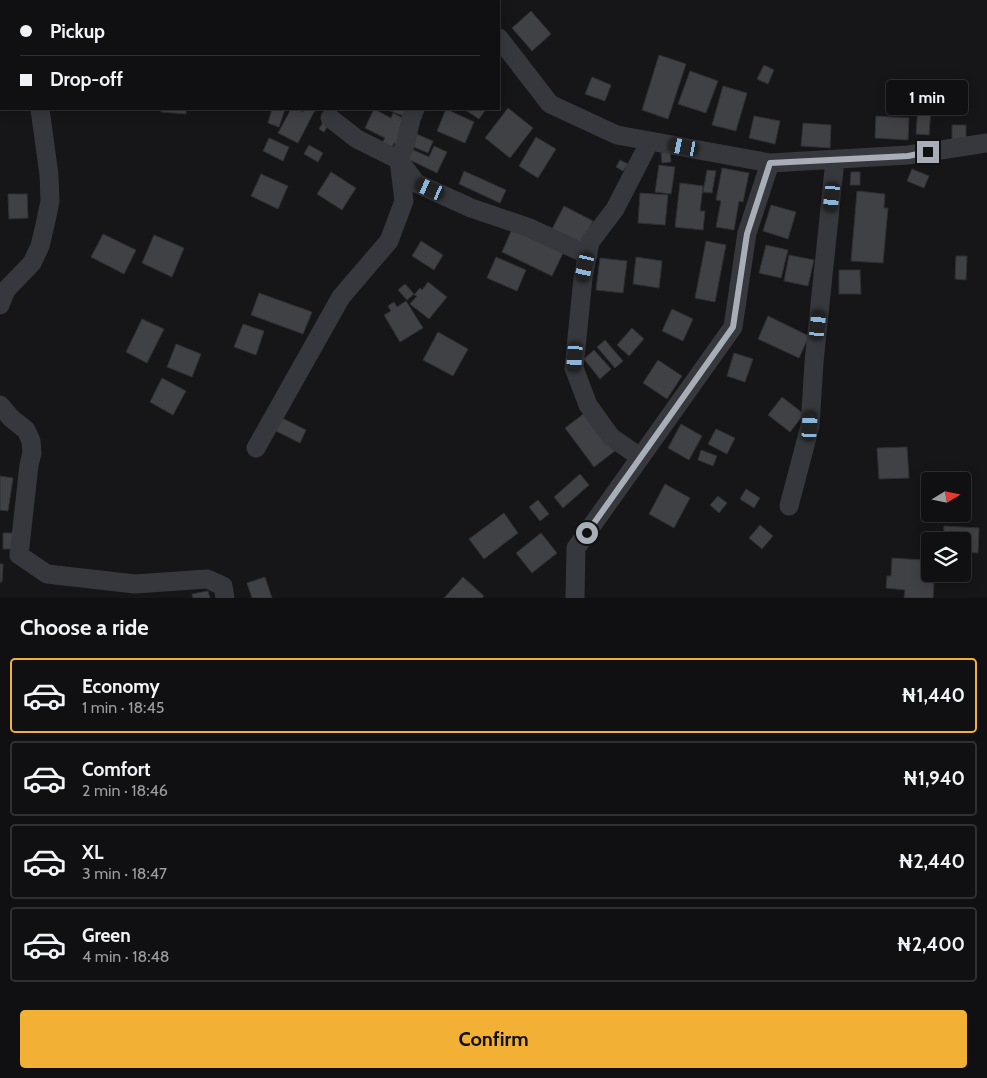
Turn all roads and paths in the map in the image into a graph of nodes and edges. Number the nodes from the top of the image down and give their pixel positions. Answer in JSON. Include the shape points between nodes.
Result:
{"nodes":[{"id":1,"x":500,"y":39,"type":"edge"},
{"id":2,"x":40,"y":110,"type":"edge"},
{"id":3,"x":415,"y":110,"type":"edge"},
{"id":4,"x":330,"y":118,"type":"dead end"},
{"id":5,"x":650,"y":141,"type":"junction"},
{"id":6,"x":987,"y":143,"type":"edge"},
{"id":7,"x":399,"y":160,"type":"junction"},
{"id":8,"x":836,"y":160,"type":"junction"},
{"id":9,"x":770,"y":163,"type":"junction"},
{"id":10,"x":588,"y":255,"type":"junction"},
{"id":11,"x":0,"y":305,"type":"edge"},
{"id":12,"x":0,"y":405,"type":"edge"},
{"id":13,"x":256,"y":448,"type":"dead end"},
{"id":14,"x":640,"y":457,"type":"junction"},
{"id":15,"x":789,"y":506,"type":"dead end"},
{"id":16,"x":225,"y":598,"type":"edge"},
{"id":17,"x":576,"y":598,"type":"edge"}],
"edges":[{"from":1,"to":5,"type":"street","via":[[550,104],[617,135]]},
{"from":2,"to":11,"type":"street","via":[[50,201],[40,246],[32,263],[6,290]]},
{"from":3,"to":7,"type":"street"},
{"from":4,"to":7,"type":"street","via":[[357,138]]},
{"from":5,"to":9,"type":"street"},
{"from":5,"to":10,"type":"street","via":[[615,209],[590,242]]},
{"from":6,"to":8,"type":"street","via":[[908,156]]},
{"from":7,"to":10,"type":"street","via":[[416,183],[471,208],[530,228]]},
{"from":7,"to":13,"type":"street","via":[[404,200],[389,241],[341,297]]},
{"from":8,"to":9,"type":"street"},
{"from":8,"to":15,"type":"street","via":[[810,426]]},
{"from":9,"to":14,"type":"street","via":[[747,234],[733,327]]},
{"from":10,"to":14,"type":"street","via":[[582,278],[574,368],[588,405],[611,437]]},
{"from":12,"to":16,"type":"street","via":[[26,430],[31,441],[19,555],[47,574],[135,584],[207,579],[223,586]]},
{"from":14,"to":17,"type":"street","via":[[576,548]]}]}
